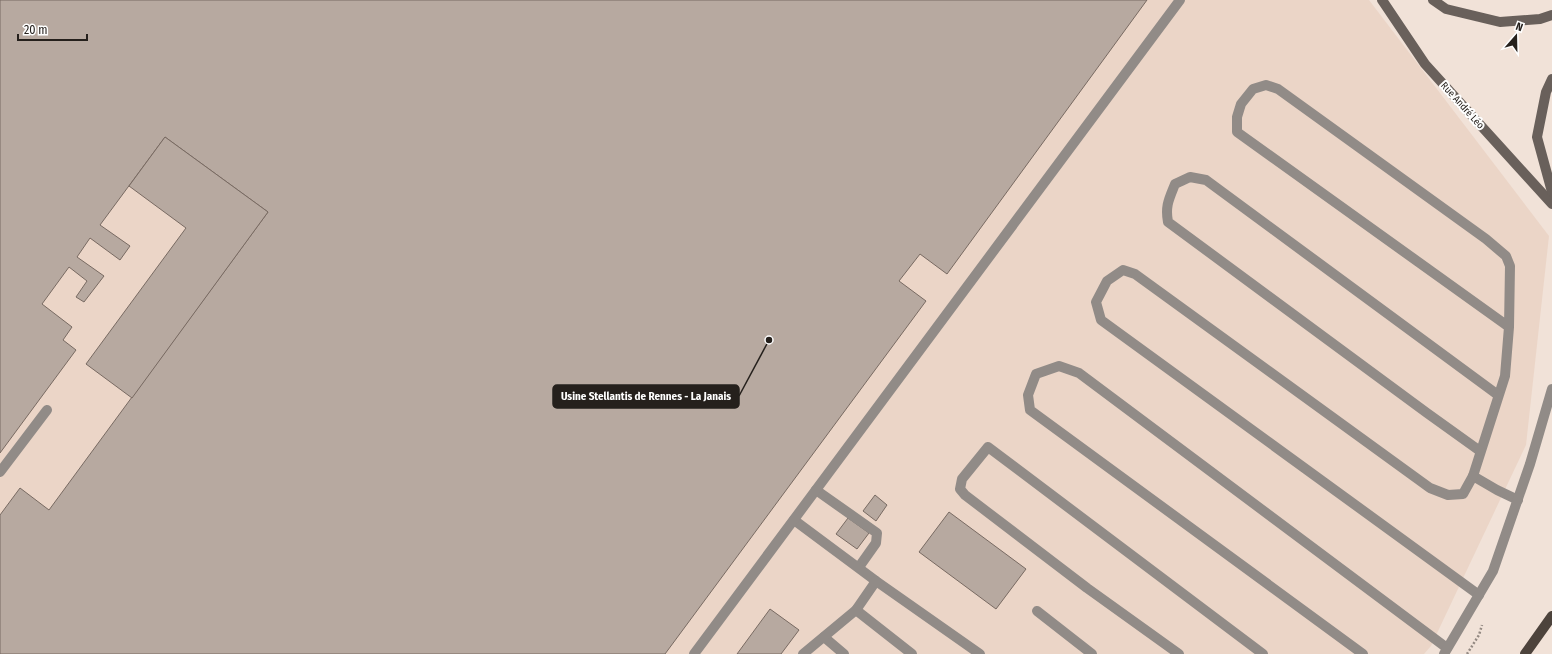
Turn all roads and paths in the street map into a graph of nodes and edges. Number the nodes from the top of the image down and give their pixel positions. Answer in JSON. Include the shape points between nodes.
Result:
{"nodes":[{"id":1,"x":1180,"y":0,"type":"edge"},
{"id":2,"x":1382,"y":0,"type":"edge"},
{"id":3,"x":1433,"y":0,"type":"edge"},
{"id":4,"x":1552,"y":15,"type":"edge"},
{"id":5,"x":1552,"y":79,"type":"edge"},
{"id":6,"x":1552,"y":192,"type":"edge"},
{"id":7,"x":1552,"y":204,"type":"edge"},
{"id":8,"x":1510,"y":327,"type":"junction"},
{"id":9,"x":1552,"y":389,"type":"edge"},
{"id":10,"x":1498,"y":394,"type":"junction"},
{"id":11,"x":47,"y":410,"type":"dead end"},
{"id":12,"x":1480,"y":450,"type":"junction"},
{"id":13,"x":0,"y":472,"type":"edge"},
{"id":14,"x":1473,"y":476,"type":"junction"},
{"id":15,"x":816,"y":490,"type":"junction"},
{"id":16,"x":1518,"y":500,"type":"junction"},
{"id":17,"x":794,"y":520,"type":"junction"},
{"id":18,"x":859,"y":567,"type":"junction"},
{"id":19,"x":876,"y":581,"type":"junction"},
{"id":20,"x":1479,"y":595,"type":"junction"},
{"id":21,"x":856,"y":610,"type":"junction"},
{"id":22,"x":1037,"y":611,"type":"dead end"},
{"id":23,"x":1552,"y":616,"type":"edge"},
{"id":24,"x":824,"y":637,"type":"junction"},
{"id":25,"x":1445,"y":651,"type":"edge"},
{"id":26,"x":694,"y":654,"type":"edge"},
{"id":27,"x":803,"y":654,"type":"edge"},
{"id":28,"x":844,"y":654,"type":"edge"},
{"id":29,"x":912,"y":654,"type":"edge"},
{"id":30,"x":980,"y":654,"type":"edge"},
{"id":31,"x":1092,"y":654,"type":"edge"},
{"id":32,"x":1178,"y":654,"type":"edge"},
{"id":33,"x":1263,"y":654,"type":"edge"},
{"id":34,"x":1363,"y":654,"type":"edge"},
{"id":35,"x":1525,"y":654,"type":"edge"}],
"edges":[{"from":1,"to":15,"type":"lane"},
{"from":2,"to":7,"type":"street","name":"Rue André Léo","via":[[1425,64]]},
{"from":3,"to":4,"type":"street","via":[[1446,9],[1500,22],[1540,19]]},
{"from":5,"to":6,"type":"street","via":[[1546,92],[1537,137]]},
{"from":8,"to":8,"type":"lane","via":[[1236,132],[1241,104],[1253,89],[1266,85],[1278,90],[1506,256],[1510,266]]},
{"from":8,"to":10,"type":"lane","via":[[1505,376]]},
{"from":9,"to":16,"type":"lane"},
{"from":10,"to":12,"type":"lane"},
{"from":10,"to":12,"type":"lane","via":[[1206,180],[1190,177],[1175,184],[1166,210],[1168,222]]},
{"from":11,"to":13,"type":"lane"},
{"from":12,"to":14,"type":"lane"},
{"from":14,"to":16,"type":"lane"},
{"from":14,"to":20,"type":"lane","via":[[1463,494],[1448,495],[1430,488],[1135,274],[1123,270],[1107,281],[1096,302],[1101,320]]},
{"from":15,"to":17,"type":"lane"},
{"from":15,"to":18,"type":"lane","via":[[877,533],[876,542]]},
{"from":16,"to":20,"type":"lane","via":[[1492,571]]},
{"from":17,"to":18,"type":"lane"},
{"from":17,"to":26,"type":"lane"},
{"from":18,"to":19,"type":"lane"},
{"from":19,"to":21,"type":"lane"},
{"from":19,"to":30,"type":"lane"},
{"from":20,"to":25,"type":"lane"},
{"from":21,"to":24,"type":"lane"},
{"from":21,"to":29,"type":"lane"},
{"from":22,"to":31,"type":"lane"},
{"from":23,"to":35,"type":"main road"},
{"from":24,"to":27,"type":"lane"},
{"from":24,"to":28,"type":"lane"},
{"from":25,"to":34,"type":"lane","via":[[1079,373],[1059,366],[1036,374],[1028,395],[1030,410]]},
{"from":32,"to":33,"type":"lane","via":[[965,495],[960,489],[962,479],[988,447]]}]}
